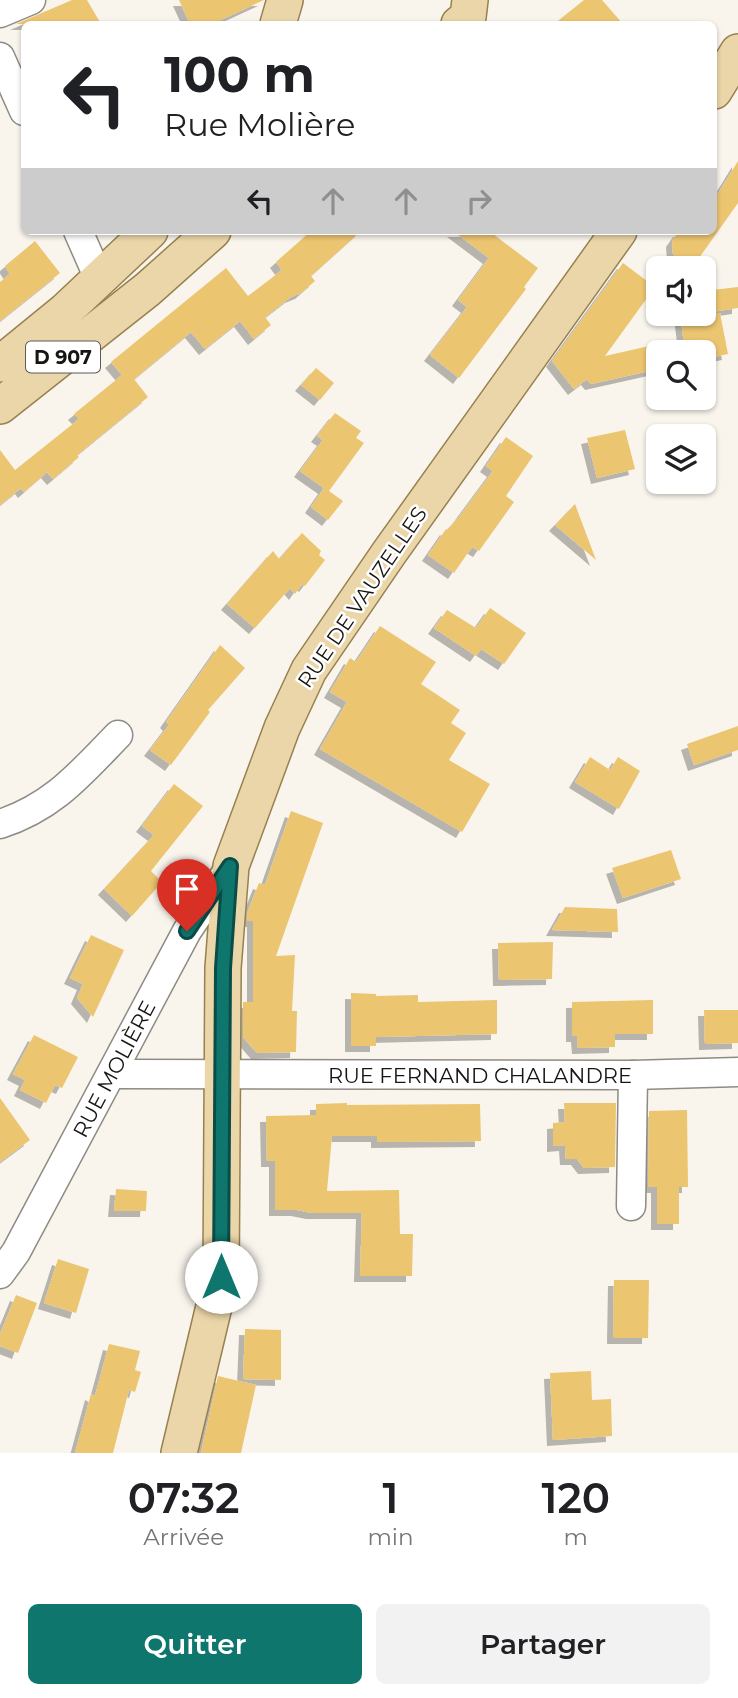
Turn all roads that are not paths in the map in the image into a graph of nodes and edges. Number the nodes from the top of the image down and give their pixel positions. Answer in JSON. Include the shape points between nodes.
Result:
{"nodes":[{"id":1,"x":31,"y":0,"type":"edge"},
{"id":2,"x":285,"y":0,"type":"edge"},
{"id":3,"x":0,"y":13,"type":"edge"},
{"id":4,"x":279,"y":21,"type":"edge"},
{"id":5,"x":738,"y":52,"type":"edge"},
{"id":6,"x":0,"y":57,"type":"edge"},
{"id":7,"x":717,"y":86,"type":"edge"},
{"id":8,"x":21,"y":104,"type":"edge"},
{"id":9,"x":80,"y":235,"type":"edge"},
{"id":10,"x":146,"y":235,"type":"edge"},
{"id":11,"x":209,"y":235,"type":"edge"},
{"id":12,"x":616,"y":235,"type":"edge"},
{"id":13,"x":100,"y":281,"type":"junction"},
{"id":14,"x":0,"y":364,"type":"edge"},
{"id":15,"x":0,"y":406,"type":"edge"},
{"id":16,"x":118,"y":735,"type":"dead end"},
{"id":17,"x":0,"y":824,"type":"edge"},
{"id":18,"x":230,"y":866,"type":"junction"},
{"id":19,"x":738,"y":1072,"type":"edge"},
{"id":20,"x":112,"y":1073,"type":"junction"},
{"id":21,"x":223,"y":1073,"type":"junction"},
{"id":22,"x":633,"y":1075,"type":"junction"},
{"id":23,"x":631,"y":1206,"type":"dead end"},
{"id":24,"x":0,"y":1274,"type":"edge"},
{"id":25,"x":181,"y":1440,"type":"edge"}],
"edges":[{"from":1,"to":3,"type":"street"},
{"from":2,"to":4,"type":"main road"},
{"from":5,"to":7,"type":"main road"},
{"from":6,"to":8,"type":"street"},
{"from":9,"to":13,"type":"street"},
{"from":10,"to":13,"type":"main road","number":"D 907"},
{"from":11,"to":15,"type":"main road","number":"D 907"},
{"from":12,"to":18,"type":"main road","name":"RUE DE VAUZELLES","via":[[309,670]]},
{"from":13,"to":14,"type":"main road","number":"D 907"},
{"from":16,"to":17,"type":"street","via":[[66,789],[22,817]]},
{"from":18,"to":20,"type":"street","name":"RUE MOLIÈRE","via":[[187,931]]},
{"from":18,"to":21,"type":"main road","name":"RUE DE VAUZELLES","via":[[223,968]]},
{"from":19,"to":22,"type":"street","name":"RUE FERNAND CHALANDRE"},
{"from":20,"to":21,"type":"street","name":"RUE FERNAND CHALANDRE"},
{"from":20,"to":24,"type":"street","name":"RUE MOLIÈRE"},
{"from":21,"to":22,"type":"street","name":"RUE FERNAND CHALANDRE"},
{"from":21,"to":25,"type":"main road","name":"RUE DE VAUZELLES","via":[[221,1277]]},
{"from":22,"to":23,"type":"street"}]}
